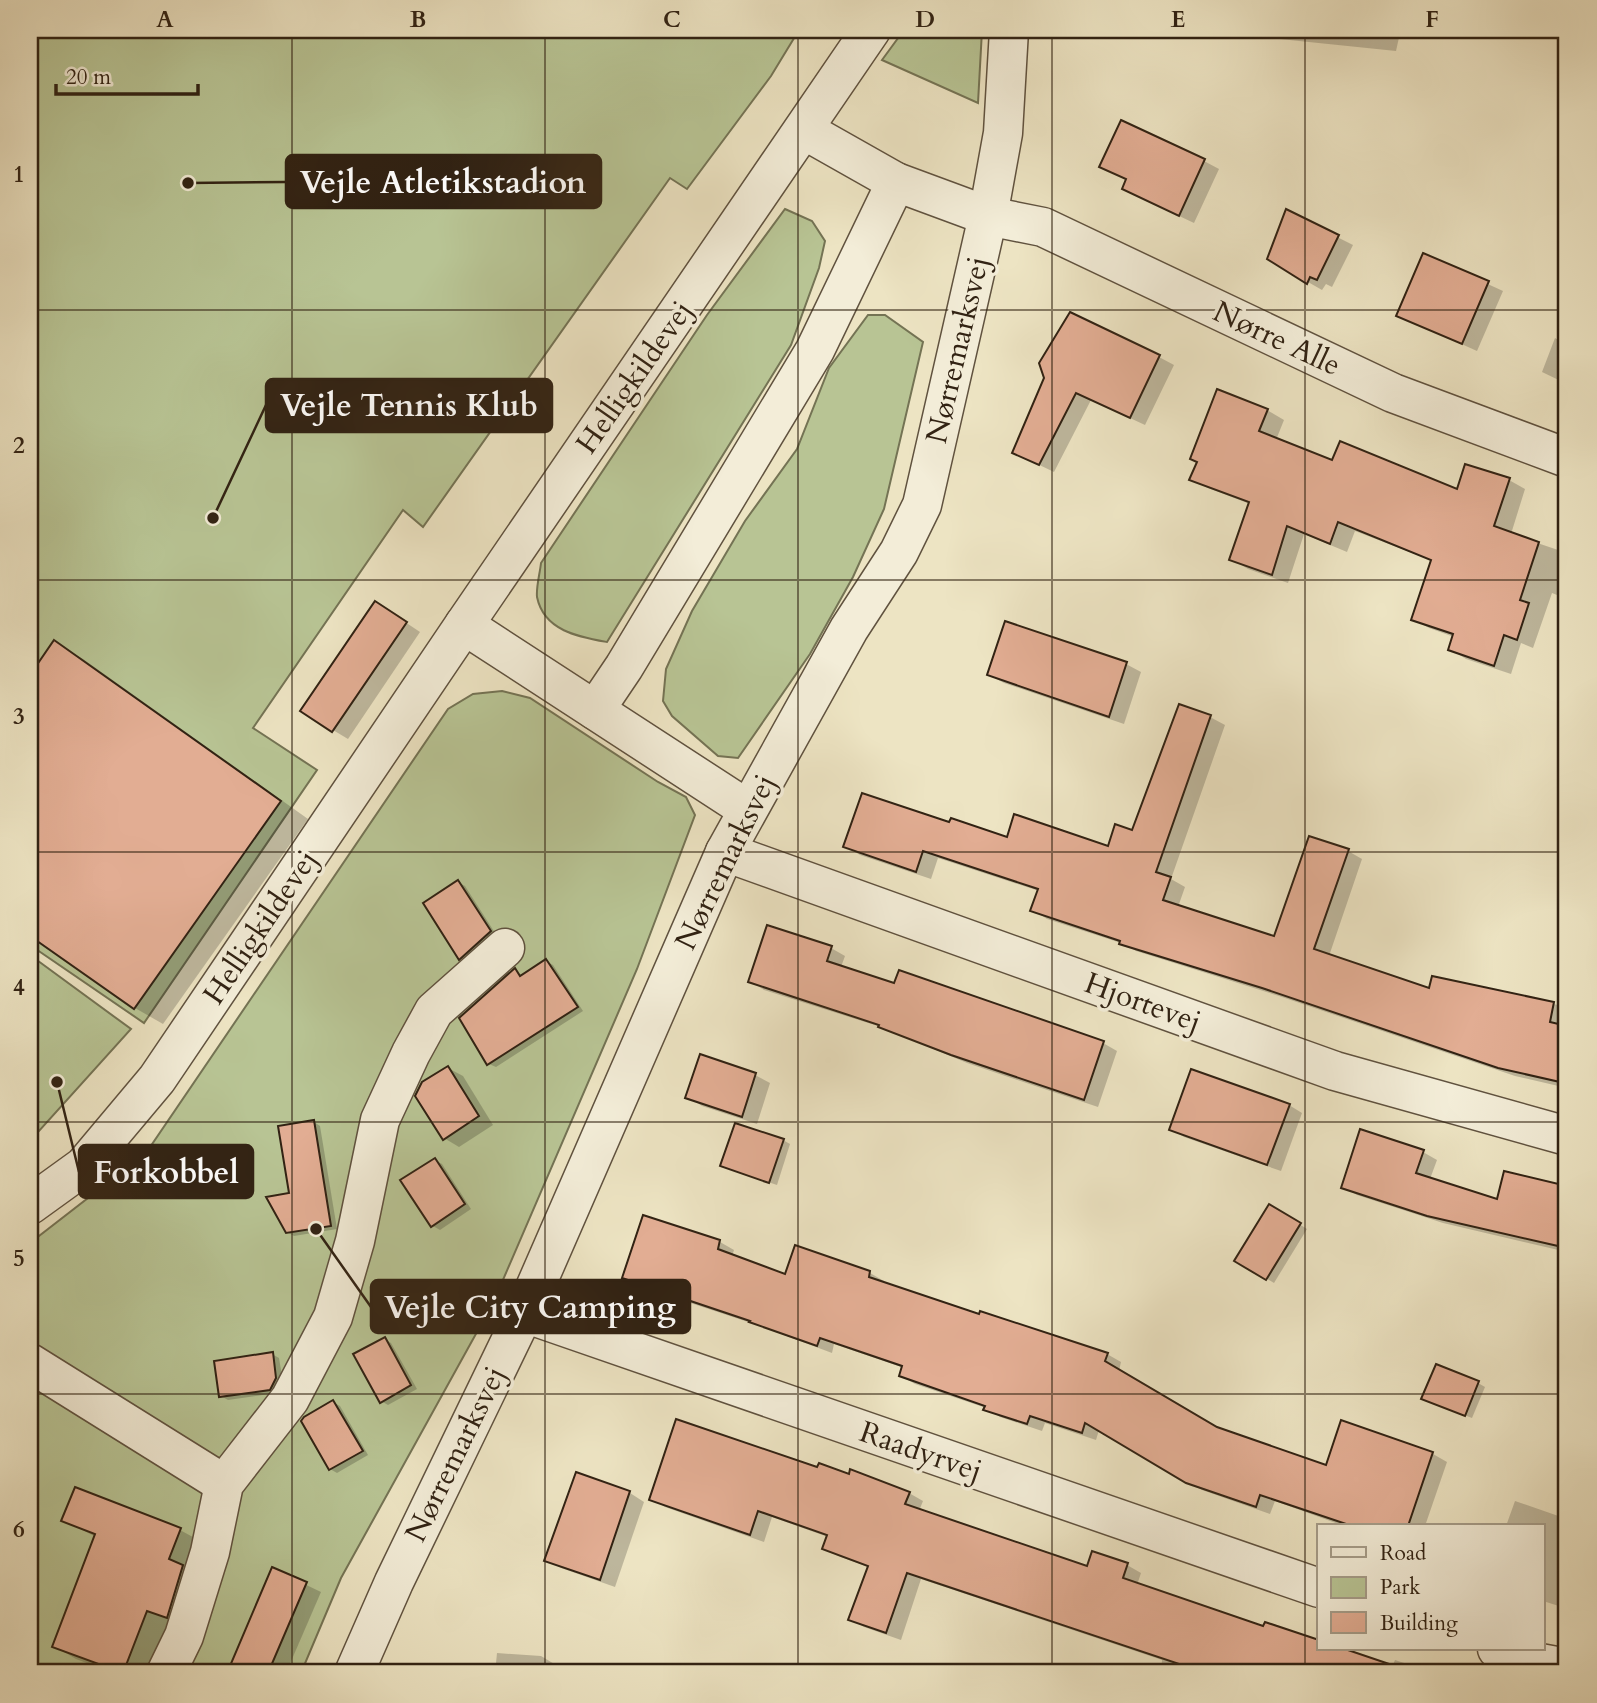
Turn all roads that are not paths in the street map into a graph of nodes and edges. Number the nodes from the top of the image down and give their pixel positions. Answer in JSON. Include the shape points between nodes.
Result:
{"nodes":[{"id":1,"x":871,"y":30,"type":"edge"},
{"id":2,"x":1009,"y":30,"type":"edge"},
{"id":3,"x":804,"y":130,"type":"junction"},
{"id":4,"x":896,"y":182,"type":"junction"},
{"id":5,"x":988,"y":216,"type":"junction"},
{"id":6,"x":1567,"y":458,"type":"edge"},
{"id":7,"x":464,"y":625,"type":"junction"},
{"id":8,"x":594,"y":710,"type":"junction"},
{"id":9,"x":747,"y":809,"type":"junction"},
{"id":10,"x":725,"y":852,"type":"junction"},
{"id":11,"x":505,"y":948,"type":"dead end"},
{"id":12,"x":1567,"y":1136,"type":"edge"},
{"id":13,"x":30,"y":1205,"type":"edge"},
{"id":14,"x":524,"y":1313,"type":"junction"},
{"id":15,"x":30,"y":1363,"type":"edge"},
{"id":16,"x":224,"y":1484,"type":"junction"},
{"id":17,"x":1317,"y":1587,"type":"edge"},
{"id":18,"x":1500,"y":1650,"type":"edge"},
{"id":19,"x":1567,"y":1668,"type":"edge"},
{"id":20,"x":166,"y":1673,"type":"edge"},
{"id":21,"x":354,"y":1673,"type":"edge"}],
"edges":[{"from":1,"to":3,"type":"street","name":"Helligkildevej"},
{"from":2,"to":5,"type":"street","name":"Nørremarksvej","via":[[1003,133]]},
{"from":3,"to":4,"type":"street"},
{"from":3,"to":7,"type":"street","name":"Helligkildevej"},
{"from":4,"to":5,"type":"street"},
{"from":4,"to":8,"type":"street","via":[[815,350]]},
{"from":5,"to":6,"type":"street","name":"Nørre Alle","via":[[1043,227],[1393,393]]},
{"from":5,"to":9,"type":"street","name":"Nørremarksvej","via":[[922,505],[899,552],[856,617]]},
{"from":7,"to":8,"type":"street"},
{"from":7,"to":13,"type":"street","name":"Helligkildevej","via":[[157,1079],[84,1166]]},
{"from":8,"to":9,"type":"street"},
{"from":9,"to":10,"type":"street","name":"Nørremarksvej"},
{"from":10,"to":12,"type":"street","name":"Hjortevej","via":[[1335,1071]]},
{"from":10,"to":14,"type":"street","name":"Nørremarksvej"},
{"from":11,"to":16,"type":"street","via":[[434,1011],[411,1053],[380,1120],[355,1241],[333,1317],[289,1399]]},
{"from":14,"to":17,"type":"street","name":"Raadyrvej"},
{"from":14,"to":21,"type":"street","name":"Nørremarksvej"},
{"from":15,"to":16,"type":"street"},
{"from":16,"to":20,"type":"street","via":[[192,1612]]},
{"from":18,"to":19,"type":"street"}]}
